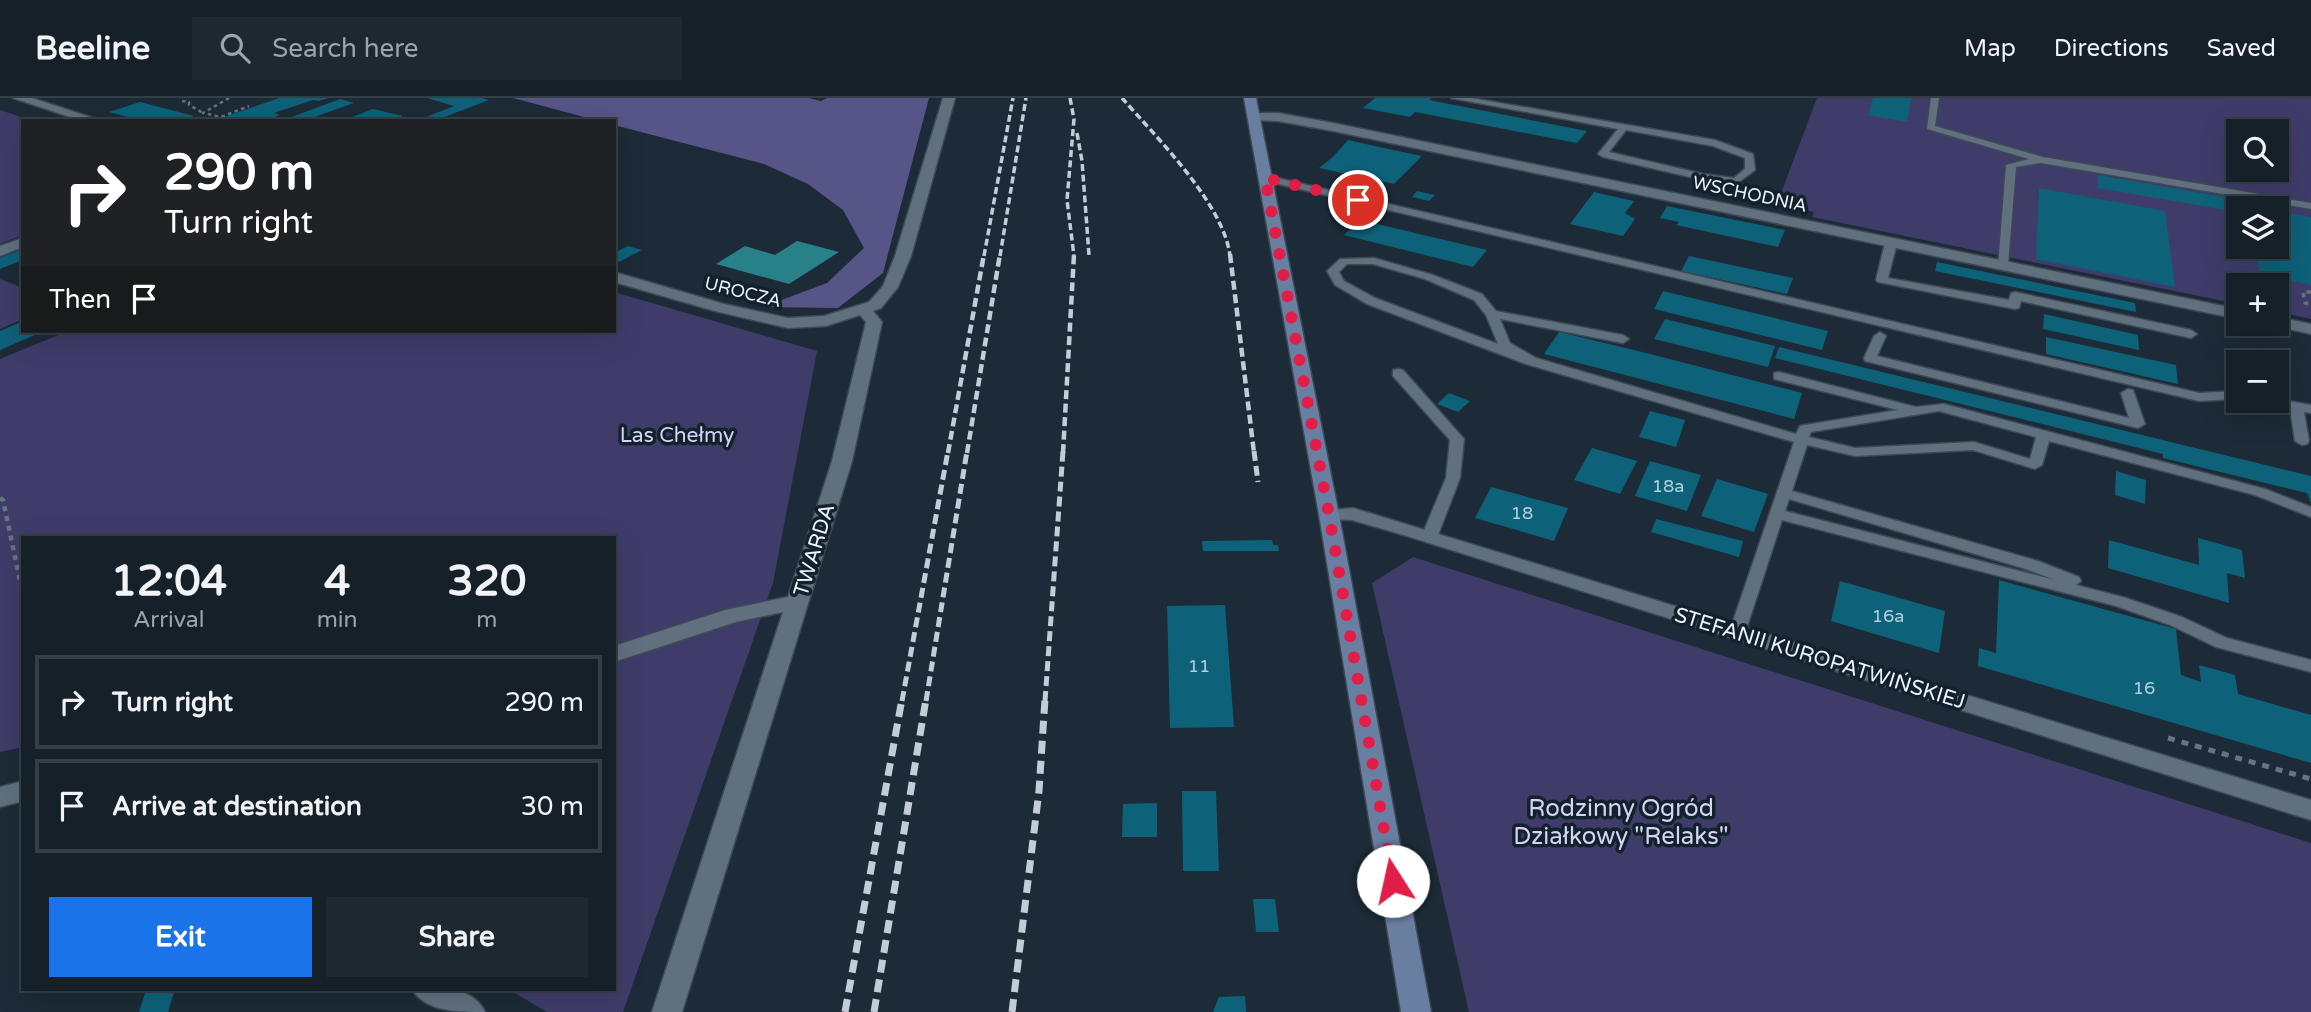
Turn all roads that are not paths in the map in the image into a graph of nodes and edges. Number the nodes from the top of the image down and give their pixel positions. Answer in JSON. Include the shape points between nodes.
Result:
{"nodes":[{"id":1,"x":19,"y":98,"type":"edge"},
{"id":2,"x":948,"y":98,"type":"edge"},
{"id":3,"x":1250,"y":98,"type":"edge"},
{"id":4,"x":1455,"y":98,"type":"edge"},
{"id":5,"x":1935,"y":98,"type":"edge"},
{"id":6,"x":1254,"y":117,"type":"junction"},
{"id":7,"x":89,"y":119,"type":"edge"},
{"id":8,"x":1624,"y":127,"type":"junction"},
{"id":9,"x":2041,"y":160,"type":"junction"},
{"id":10,"x":1265,"y":178,"type":"junction"},
{"id":11,"x":2311,"y":206,"type":"edge"},
{"id":12,"x":21,"y":243,"type":"edge"},
{"id":13,"x":1891,"y":243,"type":"junction"},
{"id":14,"x":0,"y":251,"type":"edge"},
{"id":15,"x":2002,"y":265,"type":"junction"},
{"id":16,"x":616,"y":278,"type":"edge"},
{"id":17,"x":864,"y":310,"type":"junction"},
{"id":18,"x":2226,"y":312,"type":"edge"},
{"id":19,"x":1492,"y":314,"type":"junction"},
{"id":20,"x":2289,"y":324,"type":"edge"},
{"id":21,"x":2311,"y":329,"type":"edge"},
{"id":22,"x":2191,"y":334,"type":"dead end"},
{"id":23,"x":1880,"y":335,"type":"dead end"},
{"id":24,"x":1623,"y":339,"type":"dead end"},
{"id":25,"x":1501,"y":347,"type":"junction"},
{"id":26,"x":1398,"y":373,"type":"dead end"},
{"id":27,"x":1779,"y":376,"type":"dead end"},
{"id":28,"x":2128,"y":393,"type":"dead end"},
{"id":29,"x":2226,"y":396,"type":"edge"},
{"id":30,"x":2304,"y":408,"type":"edge"},
{"id":31,"x":1917,"y":411,"type":"junction"},
{"id":32,"x":2044,"y":435,"type":"junction"},
{"id":33,"x":1802,"y":440,"type":"junction"},
{"id":34,"x":2302,"y":441,"type":"dead end"},
{"id":35,"x":1784,"y":494,"type":"junction"},
{"id":36,"x":2311,"y":512,"type":"edge"},
{"id":37,"x":1777,"y":514,"type":"junction"},
{"id":38,"x":1329,"y":515,"type":"junction"},
{"id":39,"x":1430,"y":536,"type":"junction"},
{"id":40,"x":798,"y":602,"type":"junction"},
{"id":41,"x":2176,"y":621,"type":"junction"},
{"id":42,"x":1737,"y":633,"type":"junction"},
{"id":43,"x":616,"y":653,"type":"edge"},
{"id":44,"x":2311,"y":666,"type":"edge"},
{"id":45,"x":21,"y":792,"type":"edge"},
{"id":46,"x":0,"y":797,"type":"edge"},
{"id":47,"x":2311,"y":810,"type":"edge"},
{"id":48,"x":431,"y":991,"type":"edge"},
{"id":49,"x":470,"y":1012,"type":"edge"},
{"id":50,"x":667,"y":1012,"type":"edge"},
{"id":51,"x":1416,"y":1012,"type":"edge"}],
"edges":[{"from":1,"to":7,"type":"street"},
{"from":2,"to":17,"type":"street","via":[[903,256],[881,299]]},
{"from":3,"to":6,"type":"street"},
{"from":4,"to":8,"type":"lane"},
{"from":5,"to":9,"type":"lane","via":[[1930,127],[1956,139],[2018,150]]},
{"from":6,"to":10,"type":"street"},
{"from":6,"to":13,"type":"street","name":"WSCHODNIA","via":[[1333,127]]},
{"from":8,"to":8,"type":"lane","via":[[1603,154],[1736,181],[1750,170],[1750,156],[1715,144]]},
{"from":9,"to":11,"type":"lane"},
{"from":9,"to":15,"type":"lane","via":[[2011,165]]},
{"from":10,"to":29,"type":"lane","via":[[2199,397]]},
{"from":10,"to":38,"type":"street"},
{"from":12,"to":14,"type":"street"},
{"from":13,"to":15,"type":"street","name":"WSCHODNIA"},
{"from":13,"to":22,"type":"lane","via":[[1882,280],[2015,305],[2015,296]]},
{"from":15,"to":18,"type":"street","name":"WSCHODNIA"},
{"from":16,"to":17,"type":"street","name":"UROCZA","via":[[788,323],[826,321]]},
{"from":17,"to":40,"type":"street","name":"TWARDA","via":[[874,322],[842,461]]},
{"from":19,"to":24,"type":"lane"},
{"from":19,"to":25,"type":"lane"},
{"from":19,"to":25,"type":"lane","via":[[1478,297],[1374,261],[1344,261],[1333,271],[1339,283],[1371,301]]},
{"from":20,"to":21,"type":"street"},
{"from":23,"to":28,"type":"lane","via":[[1870,358],[2138,424]]},
{"from":25,"to":33,"type":"lane","via":[[1531,361]]},
{"from":26,"to":39,"type":"lane","via":[[1457,439],[1453,478]]},
{"from":27,"to":31,"type":"lane"},
{"from":30,"to":34,"type":"lane"},
{"from":31,"to":32,"type":"lane","via":[[1939,407]]},
{"from":31,"to":33,"type":"lane","via":[[1805,429]]},
{"from":32,"to":33,"type":"lane","via":[[2035,465],[1974,446],[1855,452]]},
{"from":32,"to":36,"type":"lane","via":[[2260,492]]},
{"from":33,"to":35,"type":"lane"},
{"from":35,"to":37,"type":"lane"},
{"from":35,"to":41,"type":"lane","via":[[2032,565]]},
{"from":37,"to":41,"type":"lane","via":[[2120,602]]},
{"from":37,"to":42,"type":"lane"},
{"from":38,"to":39,"type":"street","name":"STEFANII KUROPATWIŃSKIEJ","via":[[1353,514]]},
{"from":38,"to":51,"type":"street"},
{"from":39,"to":42,"type":"street","name":"STEFANII KUROPATWIŃSKIEJ"},
{"from":40,"to":43,"type":"street","via":[[733,615]]},
{"from":40,"to":50,"type":"street","name":"TWARDA"},
{"from":41,"to":44,"type":"lane","via":[[2222,643]]},
{"from":42,"to":47,"type":"street","name":"STEFANII KUROPATWIŃSKIEJ"},
{"from":45,"to":46,"type":"street"},
{"from":48,"to":49,"type":"street"}]}
